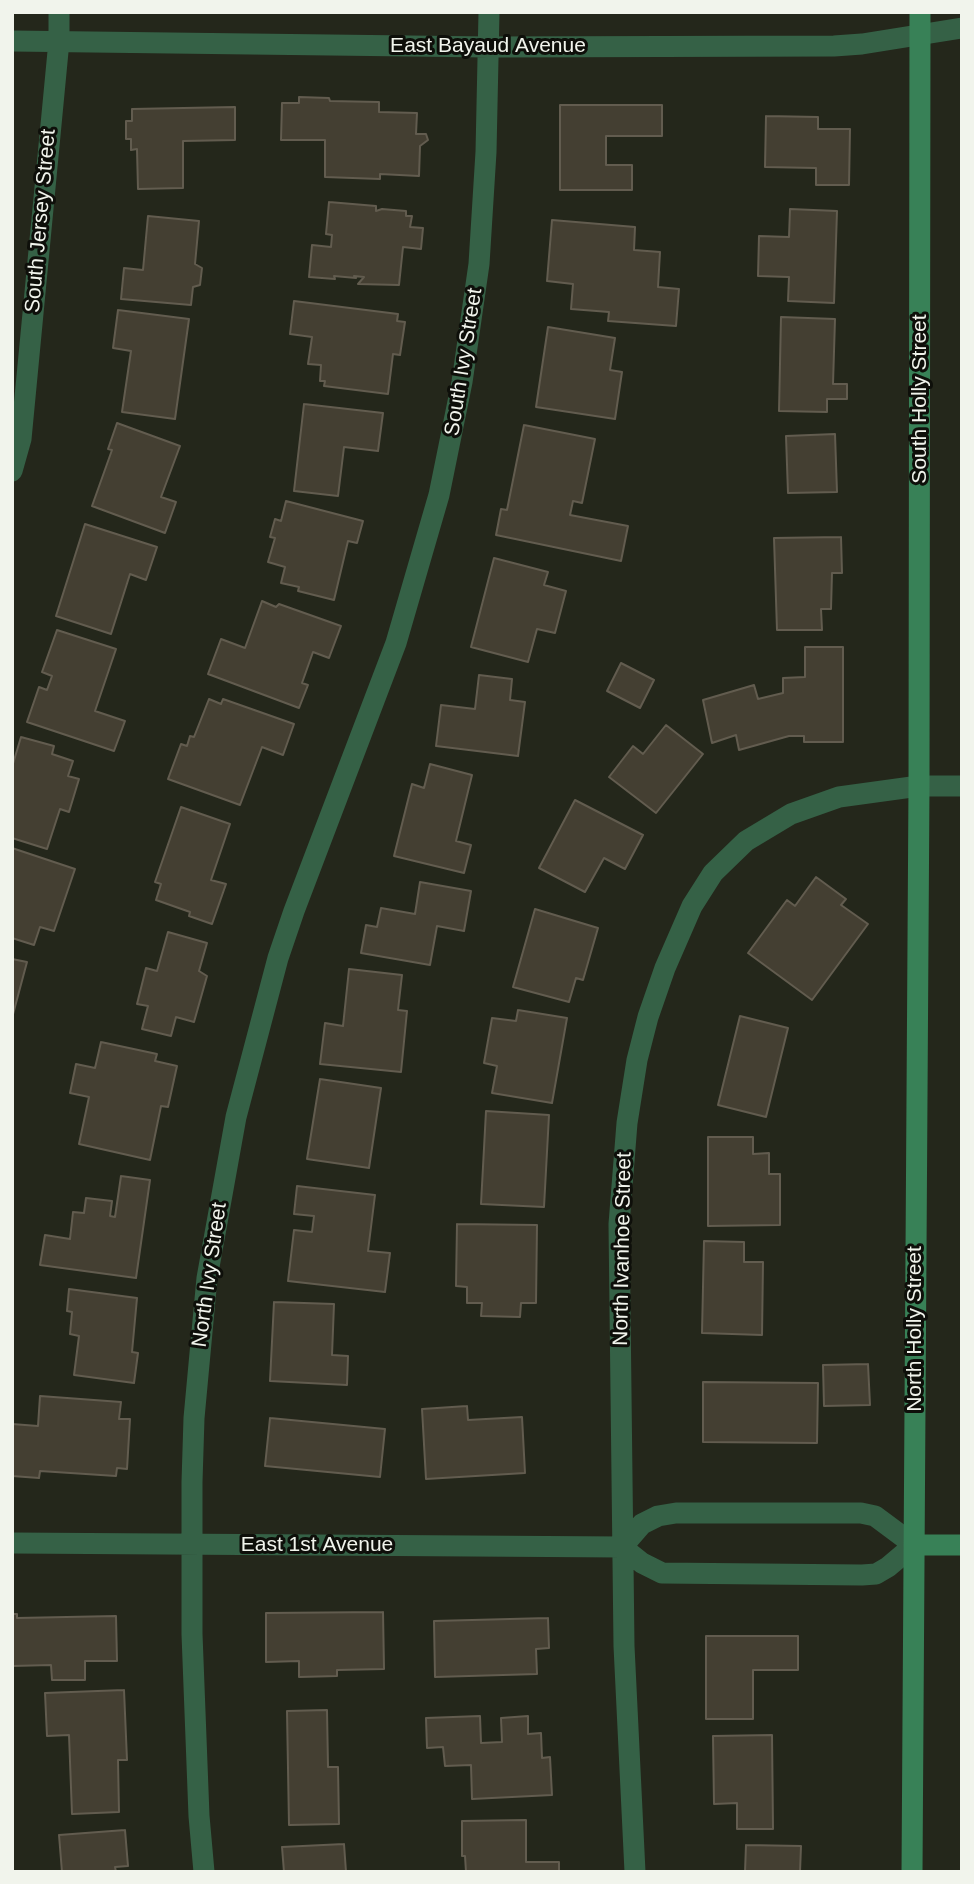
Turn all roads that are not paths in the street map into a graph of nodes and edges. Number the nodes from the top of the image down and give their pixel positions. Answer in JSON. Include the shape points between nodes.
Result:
{"nodes":[{"id":1,"x":59,"y":12,"type":"edge"},
{"id":2,"x":489,"y":12,"type":"edge"},
{"id":3,"x":920,"y":12,"type":"edge"},
{"id":4,"x":962,"y":28,"type":"edge"},
{"id":5,"x":920,"y":34,"type":"junction"},
{"id":6,"x":12,"y":41,"type":"edge"},
{"id":7,"x":59,"y":41,"type":"junction"},
{"id":8,"x":489,"y":47,"type":"junction"},
{"id":9,"x":12,"y":471,"type":"edge"},
{"id":10,"x":375,"y":702,"type":"joint"},
{"id":11,"x":919,"y":786,"type":"junction"},
{"id":12,"x":962,"y":786,"type":"edge"},
{"id":13,"x":12,"y":1543,"type":"edge"},
{"id":14,"x":191,"y":1544,"type":"junction"},
{"id":15,"x":914,"y":1545,"type":"junction"},
{"id":16,"x":962,"y":1545,"type":"edge"},
{"id":17,"x":622,"y":1547,"type":"junction"},
{"id":18,"x":204,"y":1872,"type":"edge"},
{"id":19,"x":635,"y":1872,"type":"edge"},
{"id":20,"x":912,"y":1872,"type":"edge"}],
"edges":[{"from":1,"to":7,"type":"street","name":"South Jersey Street"},
{"from":2,"to":8,"type":"street","name":"South Ivy Street"},
{"from":3,"to":5,"type":"street","name":"South Holly Street"},
{"from":4,"to":5,"type":"street","name":"East Bayaud Avenue"},
{"from":5,"to":8,"type":"street","name":"East Bayaud Avenue","via":[[834,46]]},
{"from":5,"to":11,"type":"street","name":"South Holly Street"},
{"from":6,"to":7,"type":"street","name":"East Bayaud Avenue"},
{"from":7,"to":8,"type":"street","name":"East Bayaud Avenue"},
{"from":7,"to":9,"type":"street","name":"South Jersey Street","via":[[21,439]]},
{"from":8,"to":10,"type":"street","name":"South Ivy Street","via":[[482,237],[462,382],[439,495]]},
{"from":10,"to":14,"type":"street","name":"North Ivy Street","via":[[293,911],[234,1129],[201,1334]]},
{"from":11,"to":12,"type":"street","name":"North Ivanhoe Street"},
{"from":11,"to":15,"type":"street","name":"North Holly Street"},
{"from":11,"to":17,"type":"street","name":"North Ivanhoe Street","via":[[818,803],[746,841],[705,883],[665,968],[637,1060],[621,1178]]},
{"from":13,"to":14,"type":"street","name":"East 1st Avenue"},
{"from":14,"to":17,"type":"street","name":"East 1st Avenue"},
{"from":14,"to":18,"type":"street","name":"North Ivy Street"},
{"from":15,"to":16,"type":"street"},
{"from":15,"to":17,"type":"street","via":[[888,1567],[862,1576],[662,1573]]},
{"from":15,"to":17,"type":"street","via":[[875,1516],[861,1513],[676,1513],[642,1524]]},
{"from":15,"to":20,"type":"street","name":"North Holly Street"},
{"from":17,"to":19,"type":"street","name":"North Ivanhoe Street"}]}
